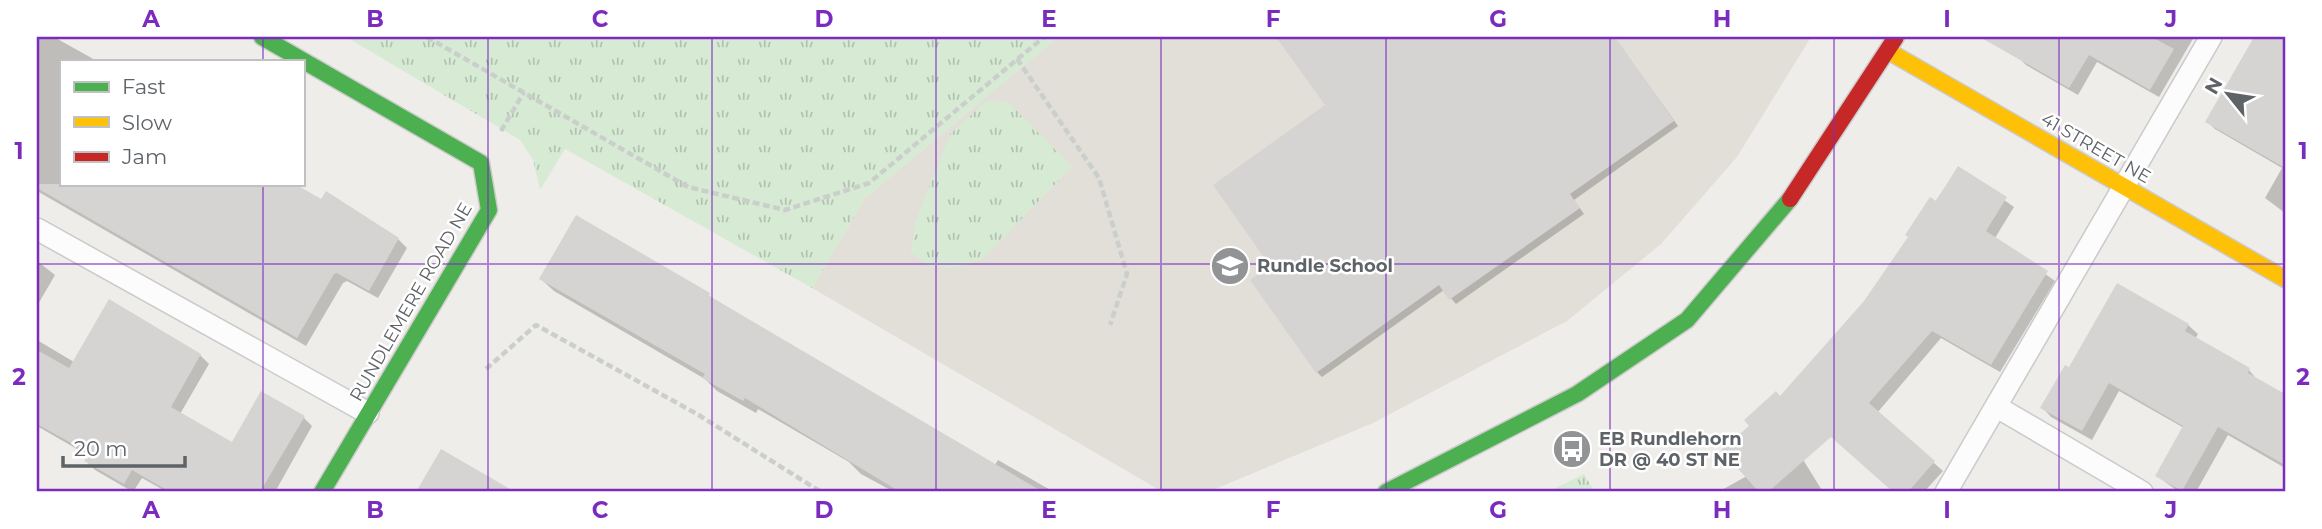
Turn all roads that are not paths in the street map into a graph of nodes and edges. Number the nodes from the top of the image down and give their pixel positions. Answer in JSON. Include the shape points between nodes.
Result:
{"nodes":[{"id":1,"x":262,"y":37,"type":"edge"},
{"id":2,"x":2211,"y":37,"type":"edge"},
{"id":3,"x":1892,"y":44,"type":"edge"},
{"id":4,"x":302,"y":60,"type":"edge"},
{"id":5,"x":304,"y":61,"type":"edge"},
{"id":6,"x":2124,"y":186,"type":"junction"},
{"id":7,"x":37,"y":229,"type":"edge"},
{"id":8,"x":2285,"y":279,"type":"edge"},
{"id":9,"x":1997,"y":407,"type":"junction"},
{"id":10,"x":368,"y":413,"type":"junction"},
{"id":11,"x":322,"y":492,"type":"edge"},
{"id":12,"x":1386,"y":492,"type":"edge"},
{"id":13,"x":1945,"y":492,"type":"edge"},
{"id":14,"x":2142,"y":492,"type":"edge"}],
"edges":[{"from":1,"to":4,"type":"street","name":"RUNDLEMERE ROAD NE"},
{"from":2,"to":6,"type":"lane"},
{"from":3,"to":6,"type":"street","name":"41 STREET NE"},
{"from":3,"to":12,"type":"street","via":[[1790,199],[1687,320],[1577,394]]},
{"from":5,"to":10,"type":"street","name":"RUNDLEMERE ROAD NE","via":[[481,163],[489,211]]},
{"from":6,"to":8,"type":"street","name":"41 STREET NE"},
{"from":6,"to":9,"type":"lane"},
{"from":7,"to":10,"type":"lane"},
{"from":9,"to":13,"type":"lane"},
{"from":9,"to":14,"type":"lane"},
{"from":10,"to":11,"type":"street","name":"RUNDLEMERE ROAD NE"}]}
